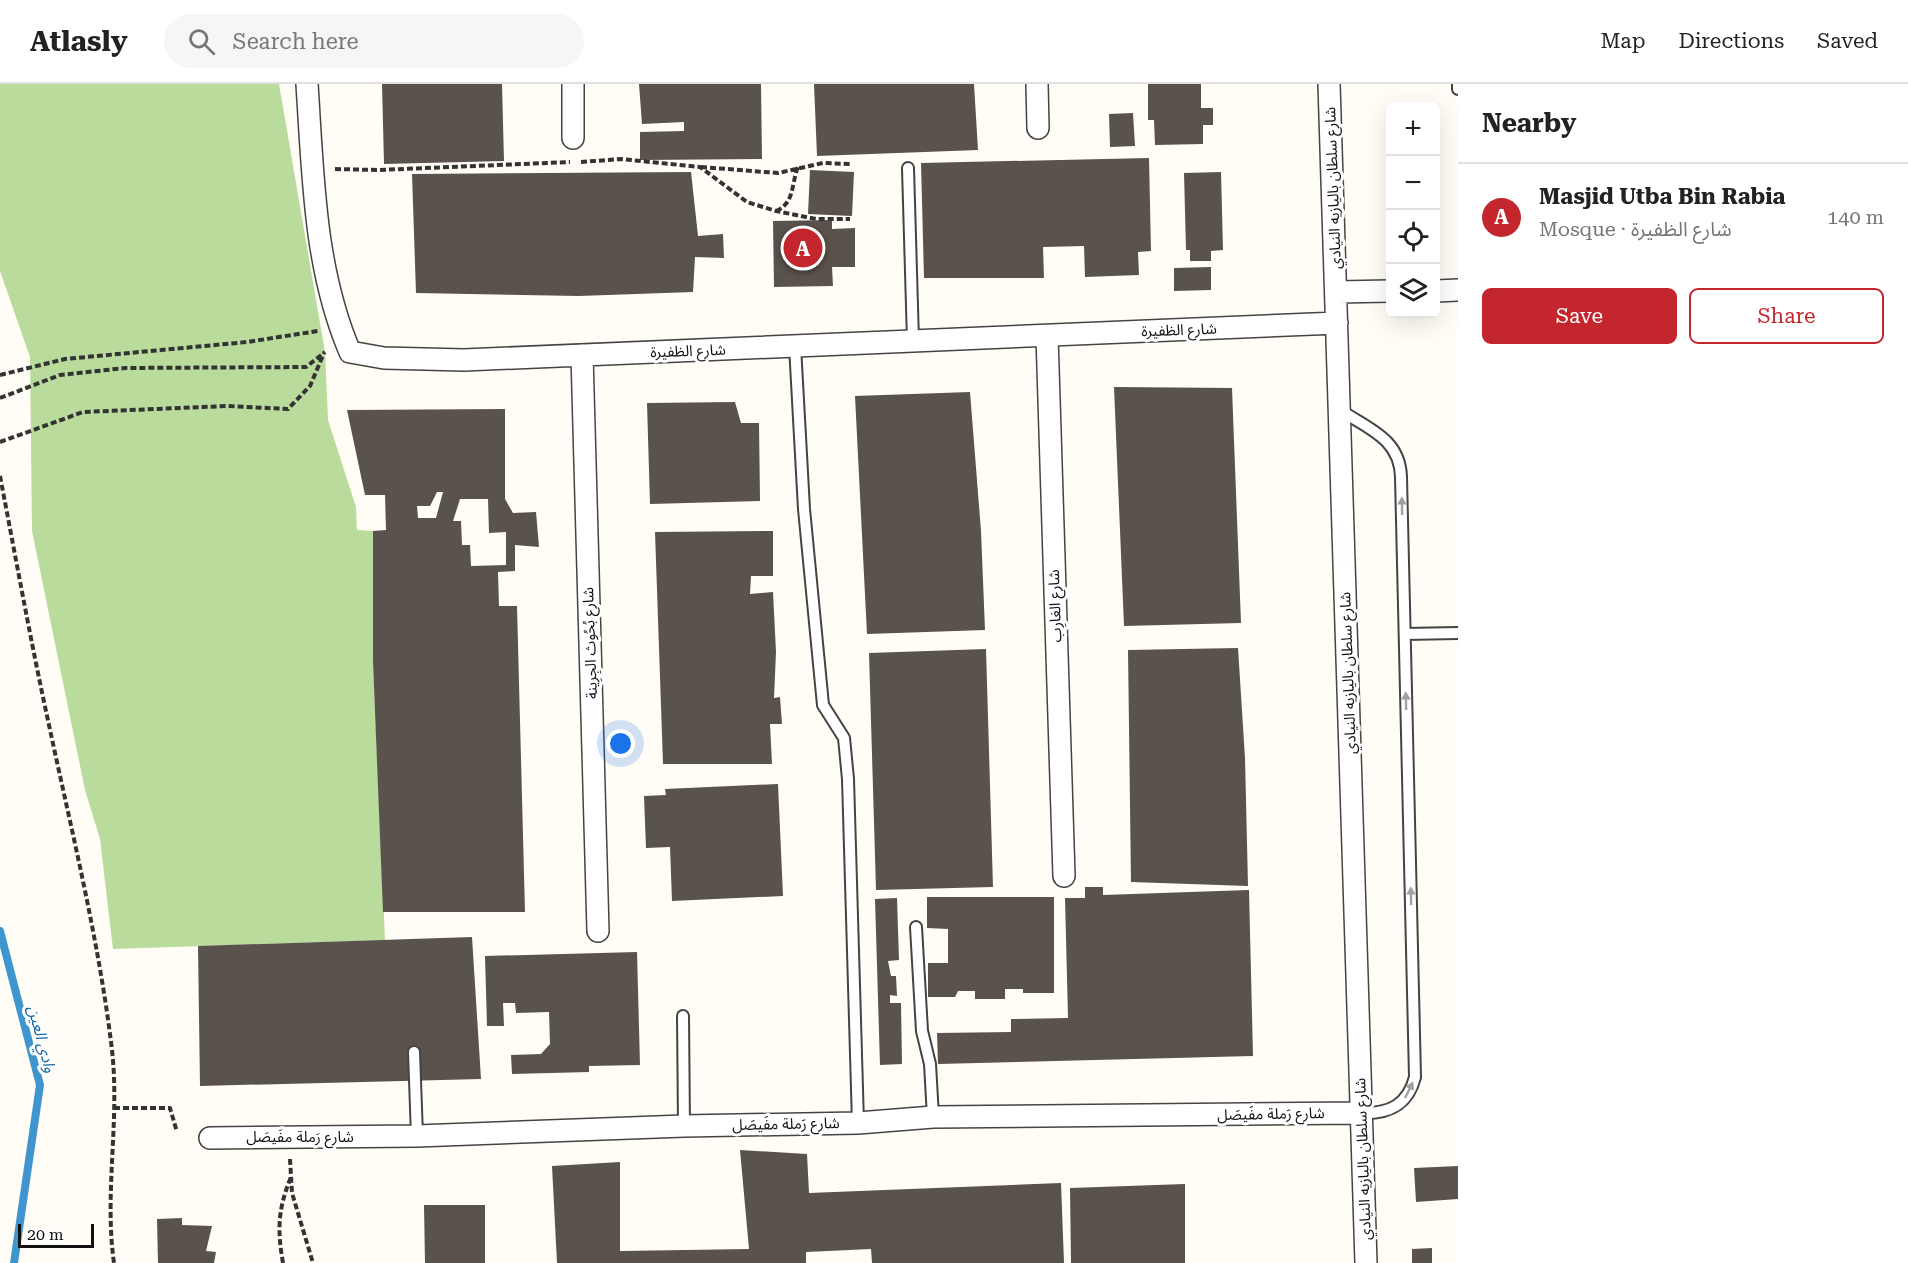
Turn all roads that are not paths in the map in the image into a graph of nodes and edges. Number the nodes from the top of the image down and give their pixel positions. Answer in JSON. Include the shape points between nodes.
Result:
{"nodes":[{"id":1,"x":307,"y":84,"type":"edge"},
{"id":2,"x":573,"y":84,"type":"edge"},
{"id":3,"x":1036,"y":84,"type":"edge"},
{"id":4,"x":1329,"y":84,"type":"edge"},
{"id":5,"x":1458,"y":84,"type":"edge"},
{"id":6,"x":1458,"y":89,"type":"edge"},
{"id":7,"x":1038,"y":128,"type":"dead end"},
{"id":8,"x":573,"y":138,"type":"dead end"},
{"id":9,"x":908,"y":168,"type":"dead end"},
{"id":10,"x":1458,"y":290,"type":"edge"},
{"id":11,"x":1386,"y":291,"type":"edge"},
{"id":12,"x":1440,"y":291,"type":"edge"},
{"id":13,"x":1337,"y":292,"type":"junction"},
{"id":14,"x":1337,"y":323,"type":"junction"},
{"id":15,"x":1047,"y":336,"type":"junction"},
{"id":16,"x":913,"y":341,"type":"junction"},
{"id":17,"x":795,"y":346,"type":"junction"},
{"id":18,"x":582,"y":355,"type":"junction"},
{"id":19,"x":1340,"y":410,"type":"junction"},
{"id":20,"x":1458,"y":633,"type":"edge"},
{"id":21,"x":1405,"y":634,"type":"junction"},
{"id":22,"x":1064,"y":876,"type":"dead end"},
{"id":23,"x":916,"y":927,"type":"dead end"},
{"id":24,"x":598,"y":931,"type":"dead end"},
{"id":25,"x":683,"y":1016,"type":"dead end"},
{"id":26,"x":414,"y":1052,"type":"dead end"},
{"id":27,"x":1361,"y":1113,"type":"junction"},
{"id":28,"x":933,"y":1117,"type":"junction"},
{"id":29,"x":858,"y":1123,"type":"junction"},
{"id":30,"x":684,"y":1126,"type":"junction"},
{"id":31,"x":417,"y":1136,"type":"junction"},
{"id":32,"x":210,"y":1138,"type":"dead end"},
{"id":33,"x":1366,"y":1263,"type":"edge"}],
"edges":[{"from":1,"to":18,"type":"street","name":"شارع الظفيرة","via":[[325,278],[350,352],[384,358],[464,360]]},
{"from":2,"to":8,"type":"street"},
{"from":3,"to":7,"type":"street"},
{"from":4,"to":13,"type":"street","name":"شارع سلطان باليازيه النيادي"},
{"from":5,"to":6,"type":"lane"},
{"from":9,"to":16,"type":"lane"},
{"from":10,"to":12,"type":"street"},
{"from":11,"to":13,"type":"street"},
{"from":13,"to":14,"type":"street","name":"شارع سلطان باليازيه النيادي"},
{"from":14,"to":15,"type":"street","name":"شارع الظفيرة"},
{"from":14,"to":19,"type":"street","name":"شارع سلطان باليازيه النيادي"},
{"from":15,"to":16,"type":"street","name":"شارع الظفيرة"},
{"from":15,"to":22,"type":"street","name":"شارع الغارِب"},
{"from":16,"to":17,"type":"street","name":"شارع الظفيرة"},
{"from":17,"to":18,"type":"street","name":"شارع الظفيرة"},
{"from":17,"to":29,"type":"lane","via":[[804,509],[823,705],[844,738],[848,779]]},
{"from":18,"to":24,"type":"street","name":"شارع بُحُوث الجِرِينة"},
{"from":21,"to":19,"type":"lane","one_way":true,"via":[[1399,458],[1388,441]]},
{"from":19,"to":27,"type":"street","name":"شارع سلطان باليازيه النيادي"},
{"from":20,"to":21,"type":"lane"},
{"from":27,"to":21,"type":"lane","one_way":true,"via":[[1382,1113],[1401,1104],[1415,1077]]},
{"from":23,"to":28,"type":"lane","via":[[922,1031],[930,1064]]},
{"from":25,"to":30,"type":"lane"},
{"from":26,"to":31,"type":"lane"},
{"from":27,"to":28,"type":"street","name":"شارع رَملة مفَيصَل"},
{"from":27,"to":33,"type":"street","name":"شارع سلطان باليازيه النيادي"},
{"from":28,"to":29,"type":"street","name":"شارع رَملة مفَيصَل"},
{"from":29,"to":30,"type":"street","name":"شارع رَملة مفَيصَل"},
{"from":30,"to":31,"type":"street","name":"شارع رَملة مفَيصَل"},
{"from":31,"to":32,"type":"street","name":"شارع رَملة مفَيصَل"}]}
